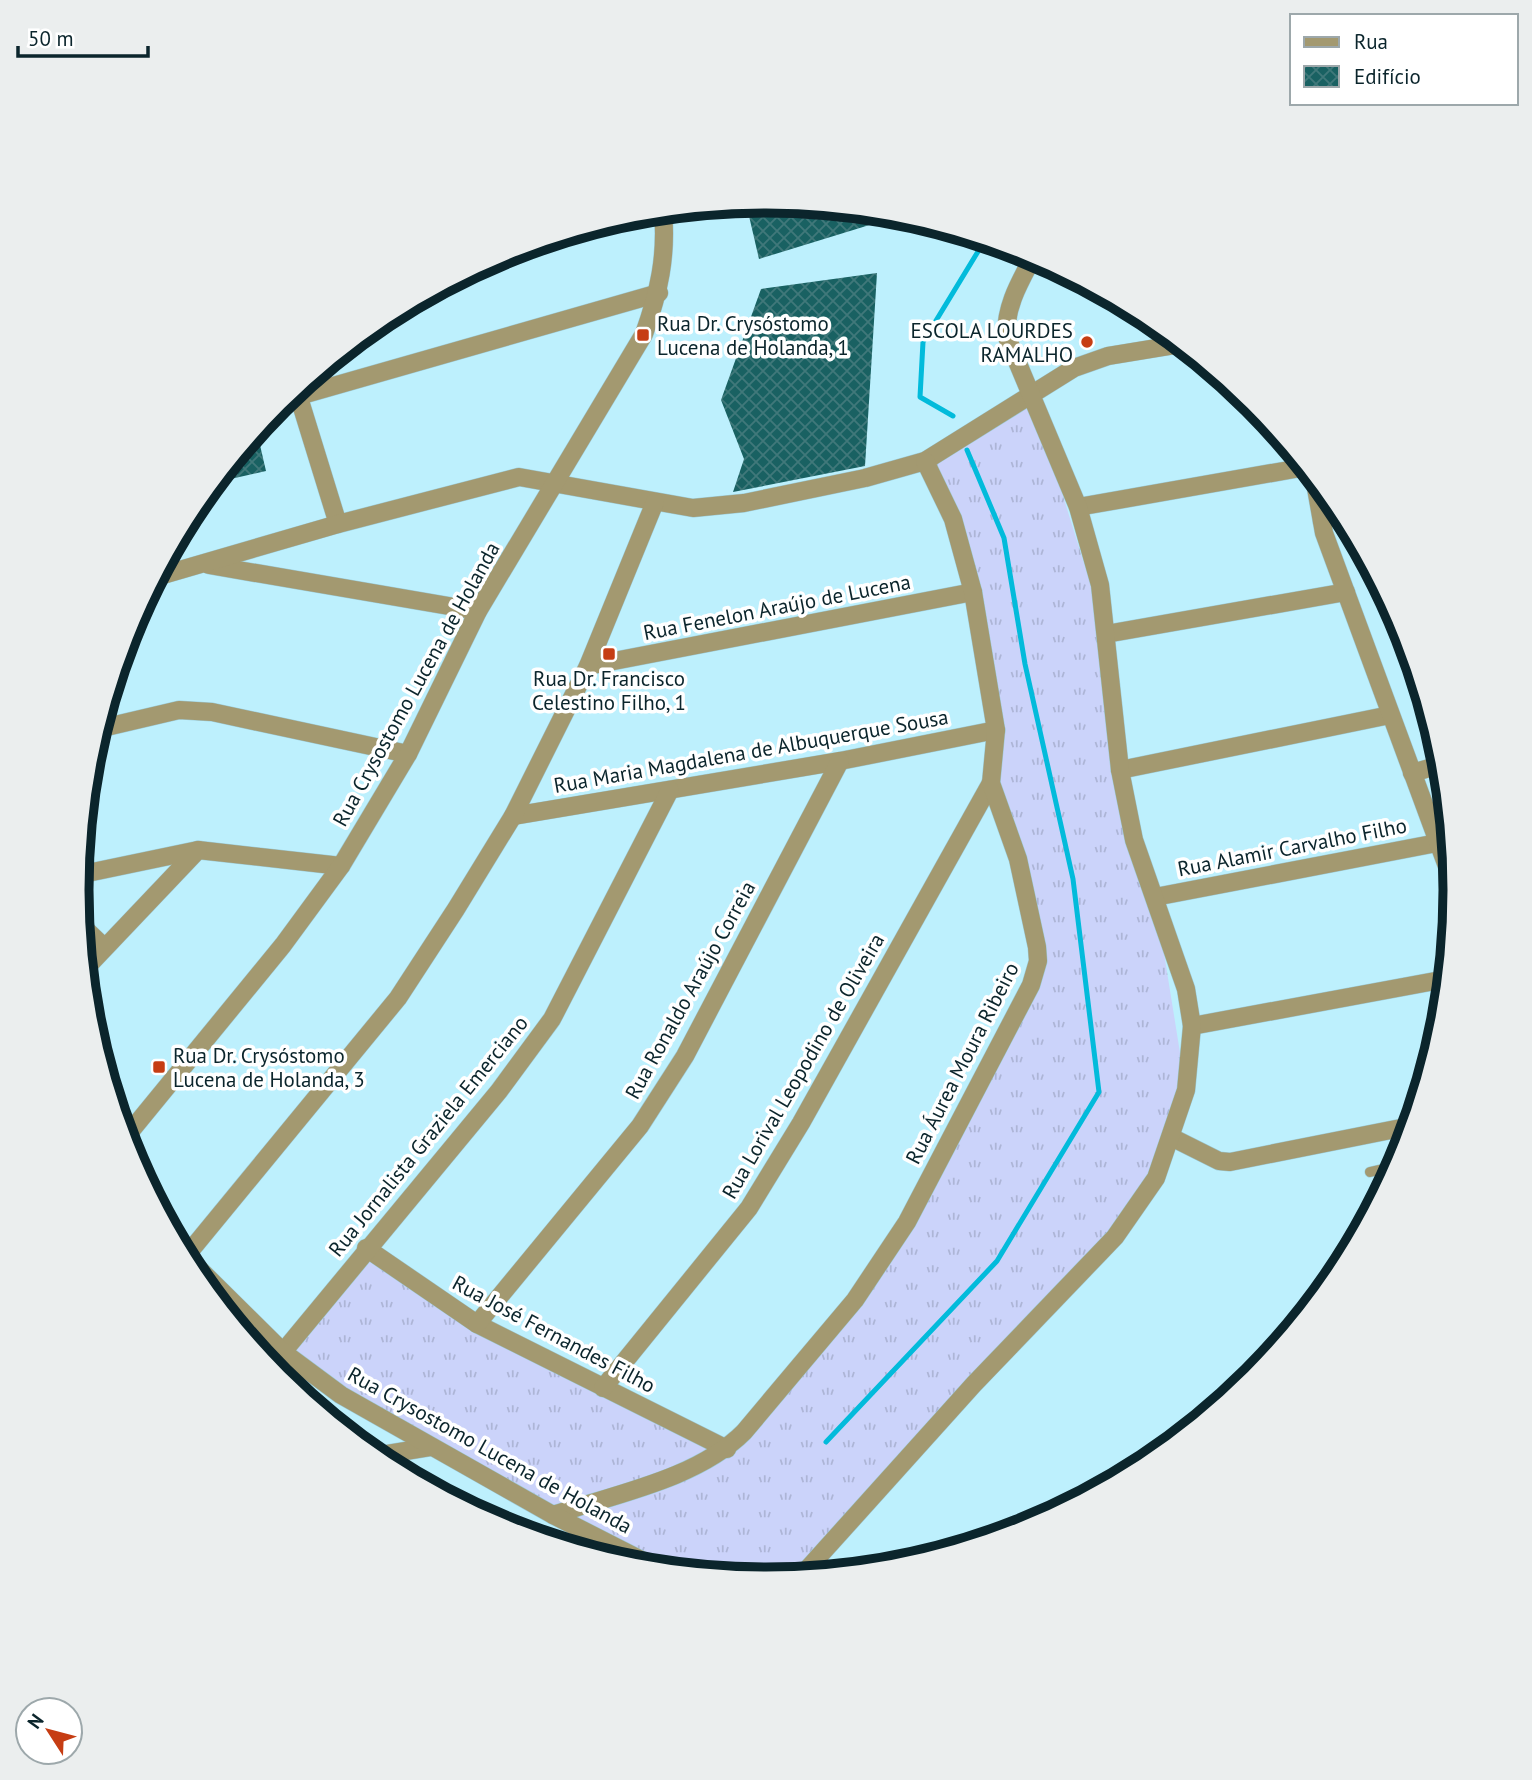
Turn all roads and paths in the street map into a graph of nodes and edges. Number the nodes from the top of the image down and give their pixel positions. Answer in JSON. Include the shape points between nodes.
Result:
{"nodes":[{"id":1,"x":663,"y":221,"type":"edge"},
{"id":2,"x":1029,"y":267,"type":"edge"},
{"id":3,"x":659,"y":293,"type":"junction"},
{"id":4,"x":1168,"y":346,"type":"edge"},
{"id":5,"x":310,"y":390,"type":"edge"},
{"id":6,"x":1031,"y":393,"type":"junction"},
{"id":7,"x":295,"y":404,"type":"edge"},
{"id":8,"x":925,"y":461,"type":"junction"},
{"id":9,"x":1295,"y":469,"type":"edge"},
{"id":10,"x":554,"y":482,"type":"junction"},
{"id":11,"x":1318,"y":499,"type":"edge"},
{"id":12,"x":655,"y":502,"type":"junction"},
{"id":13,"x":1078,"y":508,"type":"junction"},
{"id":14,"x":1331,"y":517,"type":"edge"},
{"id":15,"x":1322,"y":521,"type":"junction"},
{"id":16,"x":338,"y":524,"type":"junction"},
{"id":17,"x":207,"y":564,"type":"junction"},
{"id":18,"x":168,"y":574,"type":"edge"},
{"id":19,"x":974,"y":592,"type":"junction"},
{"id":20,"x":1346,"y":592,"type":"junction"},
{"id":21,"x":478,"y":611,"type":"junction"},
{"id":22,"x":1106,"y":634,"type":"junction"},
{"id":23,"x":588,"y":666,"type":"junction"},
{"id":24,"x":1390,"y":715,"type":"junction"},
{"id":25,"x":109,"y":726,"type":"edge"},
{"id":26,"x":996,"y":730,"type":"junction"},
{"id":27,"x":408,"y":754,"type":"junction"},
{"id":28,"x":840,"y":761,"type":"junction"},
{"id":29,"x":1432,"y":768,"type":"edge"},
{"id":30,"x":1120,"y":770,"type":"junction"},
{"id":31,"x":1412,"y":774,"type":"junction"},
{"id":32,"x":991,"y":783,"type":"junction"},
{"id":33,"x":670,"y":790,"type":"junction"},
{"id":34,"x":513,"y":816,"type":"junction"},
{"id":35,"x":1437,"y":843,"type":"junction"},
{"id":36,"x":198,"y":850,"type":"junction"},
{"id":37,"x":1441,"y":854,"type":"edge"},
{"id":38,"x":341,"y":866,"type":"junction"},
{"id":39,"x":90,"y":873,"type":"edge"},
{"id":40,"x":1154,"y":897,"type":"junction"},
{"id":41,"x":91,"y":935,"type":"edge"},
{"id":42,"x":104,"y":947,"type":"junction"},
{"id":43,"x":93,"y":959,"type":"edge"},
{"id":44,"x":1437,"y":981,"type":"edge"},
{"id":45,"x":1192,"y":1026,"type":"junction"},
{"id":46,"x":133,"y":1128,"type":"edge"},
{"id":47,"x":1399,"y":1128,"type":"edge"},
{"id":48,"x":1171,"y":1138,"type":"junction"},
{"id":49,"x":1382,"y":1169,"type":"edge"},
{"id":50,"x":1370,"y":1172,"type":"dead end"},
{"id":51,"x":190,"y":1245,"type":"edge"},
{"id":52,"x":366,"y":1248,"type":"junction"},
{"id":53,"x":219,"y":1288,"type":"edge"},
{"id":54,"x":477,"y":1324,"type":"junction"},
{"id":55,"x":283,"y":1352,"type":"junction"},
{"id":56,"x":603,"y":1388,"type":"junction"},
{"id":57,"x":430,"y":1447,"type":"junction"},
{"id":58,"x":726,"y":1450,"type":"junction"},
{"id":59,"x":391,"y":1453,"type":"edge"},
{"id":60,"x":553,"y":1515,"type":"junction"},
{"id":61,"x":626,"y":1552,"type":"edge"},
{"id":62,"x":812,"y":1565,"type":"edge"}],
"edges":[{"from":1,"to":3,"type":"street","name":"Rua Crysostomo Lucena de Holanda","via":[[665,256]]},
{"from":2,"to":6,"type":"street","via":[[1006,316],[1006,335]]},
{"from":3,"to":5,"type":"street"},
{"from":3,"to":10,"type":"street","name":"Rua Crysostomo Lucena de Holanda","via":[[644,334]]},
{"from":4,"to":6,"type":"street","via":[[1108,356],[1074,368]]},
{"from":6,"to":8,"type":"street"},
{"from":6,"to":13,"type":"street"},
{"from":7,"to":16,"type":"street"},
{"from":8,"to":12,"type":"street","via":[[744,503],[693,508]]},
{"from":8,"to":19,"type":"street","name":"Rua Áurea Moura Ribeiro","via":[[953,519]]},
{"from":9,"to":13,"type":"street"},
{"from":10,"to":12,"type":"street"},
{"from":10,"to":16,"type":"street","via":[[519,477]]},
{"from":10,"to":21,"type":"street","name":"Rua Crysostomo Lucena de Holanda"},
{"from":11,"to":15,"type":"street"},
{"from":12,"to":23,"type":"street"},
{"from":13,"to":22,"type":"street","via":[[1100,585]]},
{"from":14,"to":15,"type":"street"},
{"from":15,"to":20,"type":"street"},
{"from":16,"to":17,"type":"street"},
{"from":17,"to":18,"type":"street"},
{"from":17,"to":21,"type":"street"},
{"from":19,"to":23,"type":"street","name":"Rua Fenelon Araújo de Lucena"},
{"from":19,"to":26,"type":"street","name":"Rua Áurea Moura Ribeiro"},
{"from":20,"to":22,"type":"street"},
{"from":20,"to":24,"type":"street"},
{"from":21,"to":27,"type":"street","name":"Rua Crysostomo Lucena de Holanda"},
{"from":22,"to":30,"type":"street"},
{"from":23,"to":34,"type":"street"},
{"from":24,"to":30,"type":"street"},
{"from":24,"to":31,"type":"street"},
{"from":25,"to":27,"type":"street","via":[[179,709],[212,712]]},
{"from":26,"to":28,"type":"street","name":"Rua Maria Magdalena de Albuquerque Sousa"},
{"from":26,"to":32,"type":"street","name":"Rua Áurea Moura Ribeiro"},
{"from":27,"to":38,"type":"street","name":"Rua Crysostomo Lucena de Holanda"},
{"from":28,"to":33,"type":"street","name":"Rua Maria Magdalena de Albuquerque Sousa"},
{"from":28,"to":54,"type":"street","name":"Rua Ronaldo Araújo Correia","via":[[685,1056],[657,1100]]},
{"from":29,"to":31,"type":"street"},
{"from":30,"to":40,"type":"street","via":[[1134,840]]},
{"from":31,"to":35,"type":"street"},
{"from":32,"to":56,"type":"street","name":"Rua Lorival Leopodino de Oliveira","via":[[749,1208]]},
{"from":32,"to":58,"type":"street","name":"Rua Áurea Moura Ribeiro","via":[[1018,859],[1037,947],[1031,985],[907,1222],[855,1300]]},
{"from":33,"to":34,"type":"street","name":"Rua Maria Magdalena de Albuquerque Sousa"},
{"from":33,"to":52,"type":"street","name":"Rua Jornalista Graziela Emerciano","via":[[552,1019],[499,1091]]},
{"from":34,"to":51,"type":"street","via":[[398,998]]},
{"from":35,"to":37,"type":"street"},
{"from":35,"to":40,"type":"street","name":"Rua Alamir Carvalho Filho"},
{"from":36,"to":38,"type":"street"},
{"from":36,"to":39,"type":"street"},
{"from":36,"to":42,"type":"street"},
{"from":38,"to":46,"type":"street","name":"Rua Crysostomo Lucena de Holanda","via":[[283,945]]},
{"from":40,"to":45,"type":"street","via":[[1186,989]]},
{"from":41,"to":42,"type":"street"},
{"from":42,"to":43,"type":"street"},
{"from":44,"to":45,"type":"street"},
{"from":45,"to":48,"type":"street","via":[[1186,1090]]},
{"from":47,"to":48,"type":"street","via":[[1230,1162]]},
{"from":48,"to":62,"type":"street","via":[[1147,1195],[1115,1237],[974,1384]]},
{"from":49,"to":50,"type":"lane"},
{"from":52,"to":54,"type":"street","name":"Rua José Fernandes Filho"},
{"from":52,"to":55,"type":"street","name":"Rua Jornalista Graziela Emerciano"},
{"from":53,"to":55,"type":"street","name":"Rua Crysostomo Lucena de Holanda"},
{"from":54,"to":56,"type":"street","name":"Rua José Fernandes Filho"},
{"from":55,"to":57,"type":"street","name":"Rua Crysostomo Lucena de Holanda","via":[[368,1413]]},
{"from":56,"to":58,"type":"street","name":"Rua José Fernandes Filho"},
{"from":57,"to":59,"type":"street"},
{"from":57,"to":60,"type":"street","name":"Rua Crysostomo Lucena de Holanda"},
{"from":58,"to":60,"type":"street","name":"Rua Áurea Moura Ribeiro","via":[[692,1468]]},
{"from":60,"to":61,"type":"street","name":"Rua Crysostomo Lucena de Holanda"}]}
